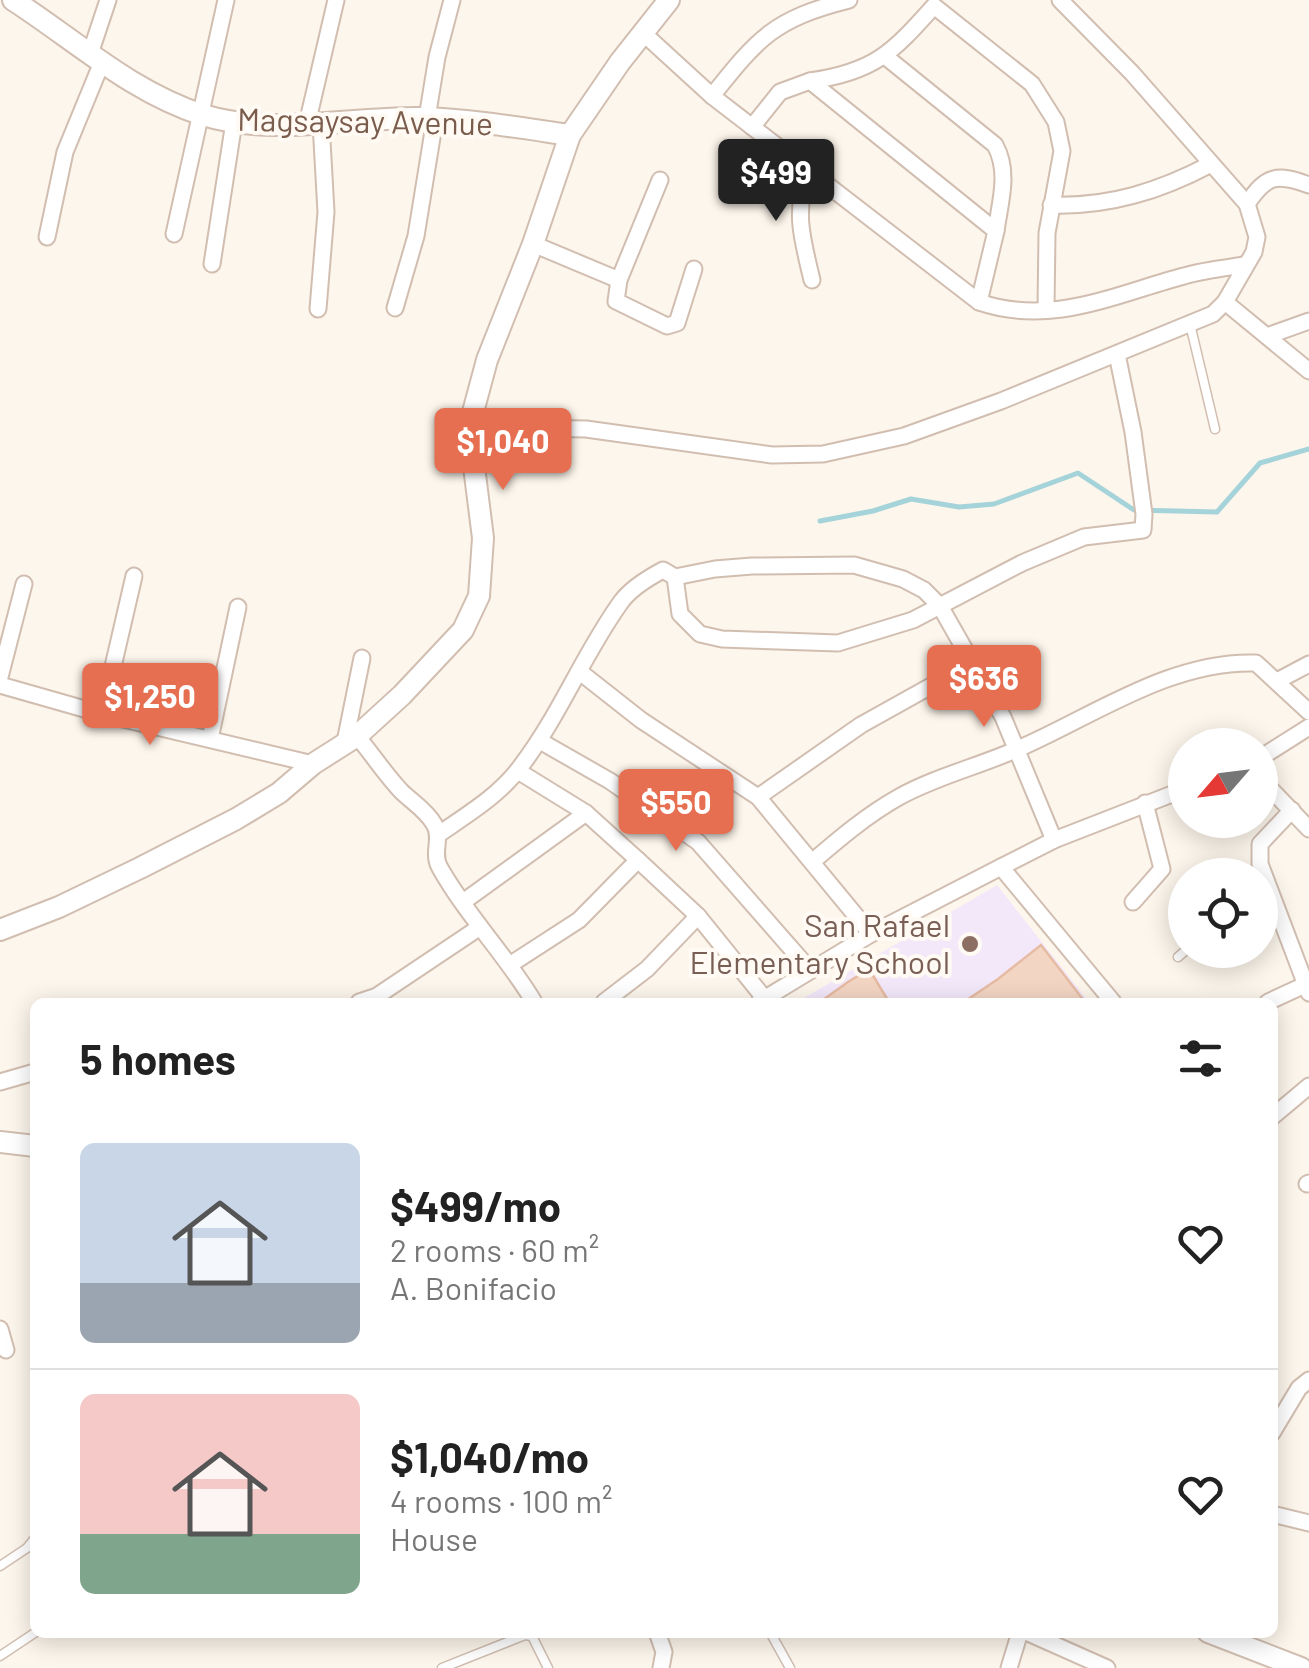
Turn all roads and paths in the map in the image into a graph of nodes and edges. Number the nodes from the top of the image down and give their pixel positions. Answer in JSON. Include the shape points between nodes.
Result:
{"nodes":[{"id":1,"x":13,"y":0,"type":"edge"},
{"id":2,"x":108,"y":0,"type":"edge"},
{"id":3,"x":226,"y":0,"type":"edge"},
{"id":4,"x":336,"y":0,"type":"edge"},
{"id":5,"x":452,"y":0,"type":"edge"},
{"id":6,"x":669,"y":0,"type":"edge"},
{"id":7,"x":849,"y":0,"type":"edge"},
{"id":8,"x":1060,"y":0,"type":"edge"},
{"id":9,"x":926,"y":3,"type":"edge"},
{"id":10,"x":642,"y":32,"type":"junction"},
{"id":11,"x":886,"y":56,"type":"junction"},
{"id":12,"x":96,"y":58,"type":"junction"},
{"id":13,"x":810,"y":81,"type":"junction"},
{"id":14,"x":712,"y":96,"type":"junction"},
{"id":15,"x":202,"y":114,"type":"junction"},
{"id":16,"x":431,"y":119,"type":"junction"},
{"id":17,"x":234,"y":122,"type":"junction"},
{"id":18,"x":314,"y":124,"type":"junction"},
{"id":19,"x":752,"y":127,"type":"junction"},
{"id":20,"x":570,"y":135,"type":"junction"},
{"id":21,"x":1210,"y":164,"type":"junction"},
{"id":22,"x":807,"y":169,"type":"junction"},
{"id":23,"x":660,"y":180,"type":"dead end"},
{"id":24,"x":1309,"y":185,"type":"edge"},
{"id":25,"x":1247,"y":204,"type":"junction"},
{"id":26,"x":1051,"y":205,"type":"junction"},
{"id":27,"x":996,"y":232,"type":"junction"},
{"id":28,"x":174,"y":234,"type":"dead end"},
{"id":29,"x":47,"y":237,"type":"dead end"},
{"id":30,"x":534,"y":244,"type":"junction"},
{"id":31,"x":212,"y":264,"type":"dead end"},
{"id":32,"x":1246,"y":264,"type":"junction"},
{"id":33,"x":694,"y":268,"type":"dead end"},
{"id":34,"x":619,"y":280,"type":"junction"},
{"id":35,"x":812,"y":280,"type":"dead end"},
{"id":36,"x":979,"y":302,"type":"junction"},
{"id":37,"x":1225,"y":302,"type":"junction"},
{"id":38,"x":395,"y":308,"type":"dead end"},
{"id":39,"x":318,"y":309,"type":"dead end"},
{"id":40,"x":1046,"y":309,"type":"junction"},
{"id":41,"x":1309,"y":321,"type":"edge"},
{"id":42,"x":1190,"y":324,"type":"junction"},
{"id":43,"x":1267,"y":336,"type":"junction"},
{"id":44,"x":1117,"y":354,"type":"junction"},
{"id":45,"x":1309,"y":371,"type":"edge"},
{"id":46,"x":469,"y":427,"type":"junction"},
{"id":47,"x":1215,"y":428,"type":"dead end"},
{"id":48,"x":134,"y":576,"type":"dead end"},
{"id":49,"x":675,"y":577,"type":"junction"},
{"id":50,"x":24,"y":584,"type":"dead end"},
{"id":51,"x":940,"y":606,"type":"junction"},
{"id":52,"x":238,"y":607,"type":"dead end"},
{"id":53,"x":362,"y":658,"type":"dead end"},
{"id":54,"x":974,"y":662,"type":"junction"},
{"id":55,"x":1309,"y":664,"type":"edge"},
{"id":56,"x":580,"y":672,"type":"junction"},
{"id":57,"x":0,"y":677,"type":"edge"},
{"id":58,"x":1278,"y":681,"type":"junction"},
{"id":59,"x":0,"y":685,"type":"edge"},
{"id":60,"x":1309,"y":712,"type":"edge"},
{"id":61,"x":102,"y":714,"type":"junction"},
{"id":62,"x":1309,"y":727,"type":"edge"},
{"id":63,"x":210,"y":738,"type":"junction"},
{"id":64,"x":351,"y":739,"type":"junction"},
{"id":65,"x":540,"y":741,"type":"junction"},
{"id":66,"x":1278,"y":747,"type":"edge"},
{"id":67,"x":1017,"y":750,"type":"junction"},
{"id":68,"x":313,"y":764,"type":"junction"},
{"id":69,"x":518,"y":771,"type":"junction"},
{"id":70,"x":1168,"y":795,"type":"edge"},
{"id":71,"x":758,"y":796,"type":"junction"},
{"id":72,"x":1278,"y":796,"type":"edge"},
{"id":73,"x":1145,"y":803,"type":"junction"},
{"id":74,"x":1292,"y":810,"type":"junction"},
{"id":75,"x":586,"y":812,"type":"junction"},
{"id":76,"x":1309,"y":829,"type":"edge"},
{"id":77,"x":439,"y":834,"type":"junction"},
{"id":78,"x":1054,"y":840,"type":"junction"},
{"id":79,"x":1261,"y":858,"type":"edge"},
{"id":80,"x":638,"y":860,"type":"junction"},
{"id":81,"x":812,"y":862,"type":"junction"},
{"id":82,"x":1001,"y":867,"type":"junction"},
{"id":83,"x":462,"y":902,"type":"junction"},
{"id":84,"x":1133,"y":902,"type":"dead end"},
{"id":85,"x":698,"y":916,"type":"junction"},
{"id":86,"x":1278,"y":919,"type":"edge"},
{"id":87,"x":480,"y":926,"type":"junction"},
{"id":88,"x":0,"y":930,"type":"edge"},
{"id":89,"x":871,"y":934,"type":"junction"},
{"id":90,"x":512,"y":964,"type":"junction"},
{"id":91,"x":810,"y":970,"type":"junction"},
{"id":92,"x":1308,"y":987,"type":"edge"},
{"id":93,"x":377,"y":998,"type":"edge"},
{"id":94,"x":532,"y":998,"type":"edge"},
{"id":95,"x":609,"y":998,"type":"edge"},
{"id":96,"x":760,"y":998,"type":"edge"},
{"id":97,"x":767,"y":998,"type":"edge"},
{"id":98,"x":1110,"y":998,"type":"edge"},
{"id":99,"x":1278,"y":998,"type":"edge"},
{"id":100,"x":30,"y":1073,"type":"edge"},
{"id":101,"x":0,"y":1082,"type":"edge"},
{"id":102,"x":1309,"y":1086,"type":"edge"},
{"id":103,"x":1278,"y":1112,"type":"edge"},
{"id":104,"x":0,"y":1142,"type":"edge"},
{"id":105,"x":30,"y":1145,"type":"edge"},
{"id":106,"x":0,"y":1330,"type":"edge"},
{"id":107,"x":6,"y":1350,"type":"dead end"},
{"id":108,"x":1309,"y":1380,"type":"edge"},
{"id":109,"x":1278,"y":1423,"type":"edge"},
{"id":110,"x":1278,"y":1515,"type":"edge"},
{"id":111,"x":1309,"y":1523,"type":"edge"},
{"id":112,"x":30,"y":1545,"type":"edge"},
{"id":113,"x":0,"y":1566,"type":"edge"},
{"id":114,"x":30,"y":1636,"type":"edge"},
{"id":115,"x":518,"y":1638,"type":"edge"},
{"id":116,"x":534,"y":1638,"type":"edge"},
{"id":117,"x":659,"y":1638,"type":"edge"},
{"id":118,"x":773,"y":1638,"type":"edge"},
{"id":119,"x":1021,"y":1638,"type":"edge"},
{"id":120,"x":1034,"y":1638,"type":"edge"},
{"id":121,"x":1224,"y":1638,"type":"edge"},
{"id":122,"x":0,"y":1656,"type":"edge"},
{"id":123,"x":1074,"y":1660,"type":"edge"},
{"id":124,"x":446,"y":1667,"type":"edge"},
{"id":125,"x":548,"y":1668,"type":"edge"},
{"id":126,"x":661,"y":1668,"type":"edge"},
{"id":127,"x":790,"y":1668,"type":"edge"},
{"id":128,"x":1010,"y":1668,"type":"edge"},
{"id":129,"x":1107,"y":1668,"type":"edge"},
{"id":130,"x":1301,"y":1668,"type":"edge"}],
"edges":[{"from":1,"to":12,"type":"street","name":"Magsaysay Avenue"},
{"from":2,"to":12,"type":"street"},
{"from":3,"to":15,"type":"street"},
{"from":4,"to":18,"type":"street"},
{"from":5,"to":16,"type":"street"},
{"from":6,"to":10,"type":"street"},
{"from":7,"to":14,"type":"street","via":[[771,29]]},
{"from":8,"to":21,"type":"street"},
{"from":9,"to":11,"type":"street"},
{"from":9,"to":26,"type":"street","via":[[1032,84],[1056,122],[1062,151]]},
{"from":10,"to":14,"type":"street"},
{"from":10,"to":20,"type":"street"},
{"from":11,"to":13,"type":"street"},
{"from":11,"to":27,"type":"street","via":[[995,145],[1004,176]]},
{"from":12,"to":15,"type":"street","name":"Magsaysay Avenue","via":[[149,92]]},
{"from":12,"to":29,"type":"street","via":[[65,152]]},
{"from":13,"to":19,"type":"street","via":[[780,92]]},
{"from":13,"to":27,"type":"street"},
{"from":14,"to":19,"type":"street"},
{"from":15,"to":17,"type":"street","name":"Magsaysay Avenue"},
{"from":15,"to":28,"type":"street"},
{"from":16,"to":18,"type":"street","name":"Magsaysay Avenue"},
{"from":16,"to":20,"type":"street","name":"Magsaysay Avenue"},
{"from":16,"to":38,"type":"street","via":[[416,236]]},
{"from":17,"to":18,"type":"street","name":"Magsaysay Avenue"},
{"from":17,"to":31,"type":"street"},
{"from":18,"to":39,"type":"street","via":[[326,212]]},
{"from":19,"to":22,"type":"street"},
{"from":20,"to":30,"type":"street"},
{"from":21,"to":25,"type":"street"},
{"from":21,"to":26,"type":"street","via":[[1170,186],[1089,206]]},
{"from":22,"to":35,"type":"street","via":[[798,204]]},
{"from":22,"to":36,"type":"street"},
{"from":23,"to":34,"type":"street"},
{"from":24,"to":25,"type":"street","via":[[1270,178]]},
{"from":25,"to":32,"type":"street","via":[[1257,237]]},
{"from":26,"to":40,"type":"street"},
{"from":27,"to":36,"type":"street"},
{"from":30,"to":34,"type":"street"},
{"from":30,"to":46,"type":"street"},
{"from":32,"to":37,"type":"street"},
{"from":32,"to":40,"type":"street","via":[[1089,306]]},
{"from":33,"to":34,"type":"street","via":[[677,322],[668,326],[616,301]]},
{"from":36,"to":40,"type":"street"},
{"from":37,"to":42,"type":"street"},
{"from":37,"to":43,"type":"street"},
{"from":41,"to":43,"type":"street"},
{"from":42,"to":44,"type":"street"},
{"from":42,"to":47,"type":"lane"},
{"from":43,"to":45,"type":"street"},
{"from":44,"to":46,"type":"street","via":[[904,436],[824,454],[772,455],[586,429]]},
{"from":44,"to":51,"type":"street","via":[[1143,530],[1084,537]]},
{"from":46,"to":64,"type":"street","via":[[483,538],[479,596],[463,630]]},
{"from":48,"to":61,"type":"street"},
{"from":49,"to":51,"type":"street","via":[[715,569],[854,565],[903,579]]},
{"from":49,"to":51,"type":"street","via":[[680,614],[700,634],[722,639],[838,644]]},
{"from":49,"to":56,"type":"street","via":[[663,570],[622,600]]},
{"from":50,"to":57,"type":"street"},
{"from":51,"to":54,"type":"street"},
{"from":52,"to":63,"type":"street"},
{"from":53,"to":64,"type":"street"},
{"from":54,"to":67,"type":"street"},
{"from":54,"to":71,"type":"street","via":[[861,724]]},
{"from":55,"to":58,"type":"street"},
{"from":56,"to":65,"type":"street"},
{"from":56,"to":71,"type":"street"},
{"from":58,"to":60,"type":"street"},
{"from":58,"to":67,"type":"street","via":[[1256,662],[1225,663],[1152,684]]},
{"from":59,"to":61,"type":"street"},
{"from":61,"to":63,"type":"street"},
{"from":62,"to":66,"type":"street"},
{"from":63,"to":68,"type":"street"},
{"from":64,"to":68,"type":"street"},
{"from":64,"to":77,"type":"street"},
{"from":65,"to":69,"type":"street"},
{"from":65,"to":91,"type":"street","via":[[698,842]]},
{"from":67,"to":78,"type":"street"},
{"from":67,"to":81,"type":"street","via":[[901,796]]},
{"from":68,"to":88,"type":"street","via":[[236,819]]},
{"from":69,"to":75,"type":"street"},
{"from":69,"to":77,"type":"street"},
{"from":70,"to":73,"type":"street"},
{"from":71,"to":81,"type":"street"},
{"from":72,"to":74,"type":"street"},
{"from":73,"to":78,"type":"street"},
{"from":73,"to":84,"type":"street","via":[[1162,869]]},
{"from":74,"to":76,"type":"street"},
{"from":74,"to":79,"type":"street","via":[[1260,844]]},
{"from":75,"to":80,"type":"street"},
{"from":75,"to":83,"type":"street"},
{"from":77,"to":83,"type":"street","via":[[437,864]]},
{"from":78,"to":82,"type":"street"},
{"from":80,"to":85,"type":"street"},
{"from":80,"to":90,"type":"street","via":[[579,920]]},
{"from":81,"to":89,"type":"street"},
{"from":82,"to":89,"type":"street"},
{"from":82,"to":98,"type":"street"},
{"from":83,"to":87,"type":"street"},
{"from":85,"to":95,"type":"street"},
{"from":85,"to":96,"type":"street"},
{"from":86,"to":92,"type":"street"},
{"from":87,"to":90,"type":"street"},
{"from":87,"to":93,"type":"street"},
{"from":89,"to":91,"type":"street"},
{"from":90,"to":94,"type":"street"},
{"from":91,"to":97,"type":"street"},
{"from":92,"to":99,"type":"street"},
{"from":100,"to":101,"type":"street"},
{"from":102,"to":103,"type":"street"},
{"from":104,"to":105,"type":"street"},
{"from":106,"to":107,"type":"street"},
{"from":108,"to":109,"type":"street"},
{"from":110,"to":111,"type":"street"},
{"from":112,"to":113,"type":"lane"},
{"from":114,"to":122,"type":"lane"},
{"from":115,"to":124,"type":"lane"},
{"from":116,"to":125,"type":"lane"},
{"from":117,"to":126,"type":"street"},
{"from":118,"to":127,"type":"lane"},
{"from":119,"to":128,"type":"street"},
{"from":120,"to":123,"type":"street"},
{"from":121,"to":130,"type":"street"},
{"from":123,"to":129,"type":"street"}]}
